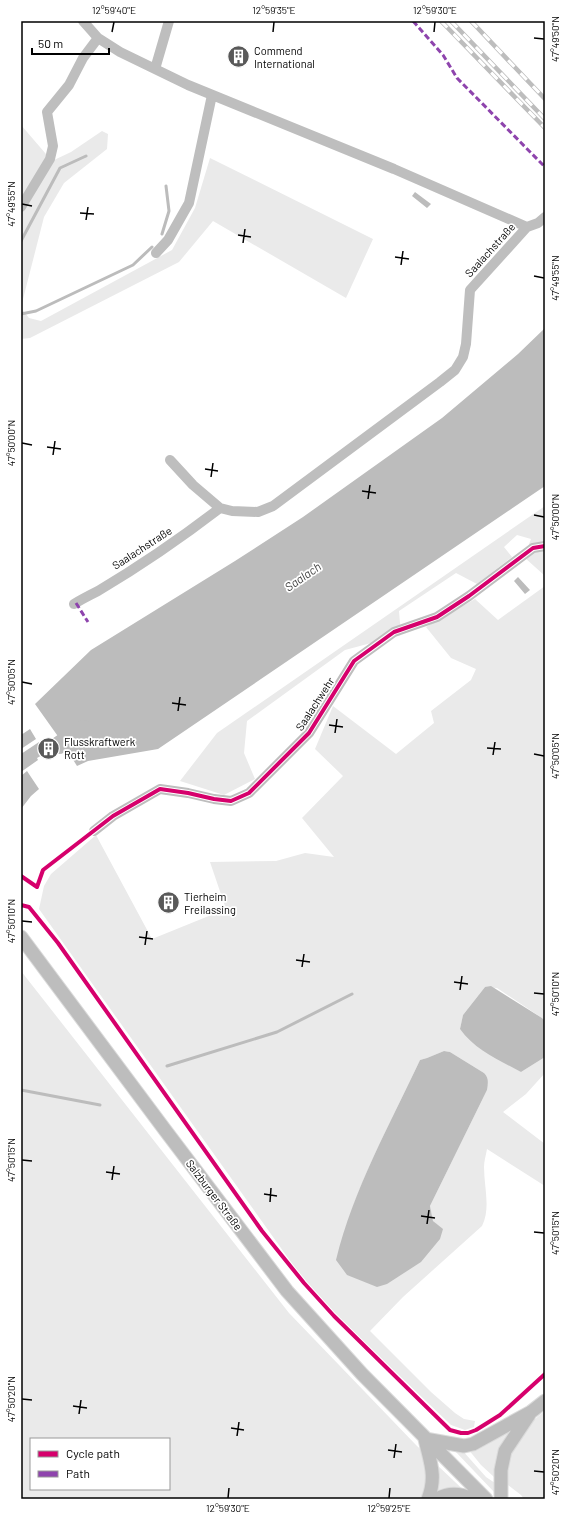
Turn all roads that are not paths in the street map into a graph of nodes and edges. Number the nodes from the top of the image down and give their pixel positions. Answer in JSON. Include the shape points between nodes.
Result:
{"nodes":[{"id":1,"x":83,"y":21,"type":"edge"},
{"id":2,"x":170,"y":21,"type":"edge"},
{"id":3,"x":98,"y":38,"type":"junction"},
{"id":4,"x":155,"y":69,"type":"junction"},
{"id":5,"x":209,"y":94,"type":"junction"},
{"id":6,"x":21,"y":207,"type":"edge"},
{"id":7,"x":545,"y":217,"type":"edge"},
{"id":8,"x":527,"y":226,"type":"junction"},
{"id":9,"x":156,"y":253,"type":"dead end"},
{"id":10,"x":170,"y":460,"type":"dead end"},
{"id":11,"x":220,"y":508,"type":"junction"},
{"id":12,"x":545,"y":546,"type":"edge"},
{"id":13,"x":74,"y":604,"type":"dead end"},
{"id":14,"x":94,"y":831,"type":"dead end"},
{"id":15,"x":21,"y":937,"type":"edge"},
{"id":16,"x":545,"y":1401,"type":"edge"},
{"id":17,"x":531,"y":1412,"type":"junction"},
{"id":18,"x":425,"y":1439,"type":"junction"},
{"id":19,"x":428,"y":1499,"type":"edge"},
{"id":20,"x":437,"y":1499,"type":"edge"},
{"id":21,"x":471,"y":1499,"type":"edge"},
{"id":22,"x":486,"y":1499,"type":"edge"},
{"id":23,"x":501,"y":1499,"type":"edge"}],
"edges":[{"from":1,"to":3,"type":"street","name":"Saalachstraße"},
{"from":2,"to":4,"type":"street"},
{"from":3,"to":4,"type":"street","name":"Saalachstraße"},
{"from":3,"to":6,"type":"street","via":[[83,58],[69,85],[47,112],[53,146],[50,159]]},
{"from":4,"to":5,"type":"street","name":"Saalachstraße"},
{"from":5,"to":8,"type":"street","name":"Saalachstraße"},
{"from":5,"to":9,"type":"street","via":[[189,203],[168,240]]},
{"from":7,"to":8,"type":"street","via":[[538,223]]},
{"from":8,"to":11,"type":"street","name":"Saalachstraße","via":[[470,290],[466,344],[463,357],[455,370],[273,506],[258,512]]},
{"from":10,"to":11,"type":"street","via":[[193,485]]},
{"from":11,"to":13,"type":"street","name":"Saalachstraße","via":[[161,550]]},
{"from":12,"to":14,"type":"street","name":"Saalachwehr","via":[[533,548],[437,617],[394,632],[354,661],[309,733],[249,794],[231,800],[160,789],[113,816]]},
{"from":15,"to":18,"type":"main road","name":"Salzburger Straße","via":[[287,1291]]},
{"from":16,"to":17,"type":"main road"},
{"from":17,"to":18,"type":"main road","via":[[468,1445]]},
{"from":17,"to":23,"type":"main road","via":[[505,1451],[501,1470]]},
{"from":18,"to":19,"type":"main road","via":[[433,1475]]},
{"from":18,"to":22,"type":"main road","name":"Salzburger Straße"},
{"from":20,"to":21,"type":"main road","via":[[455,1494]]}]}
